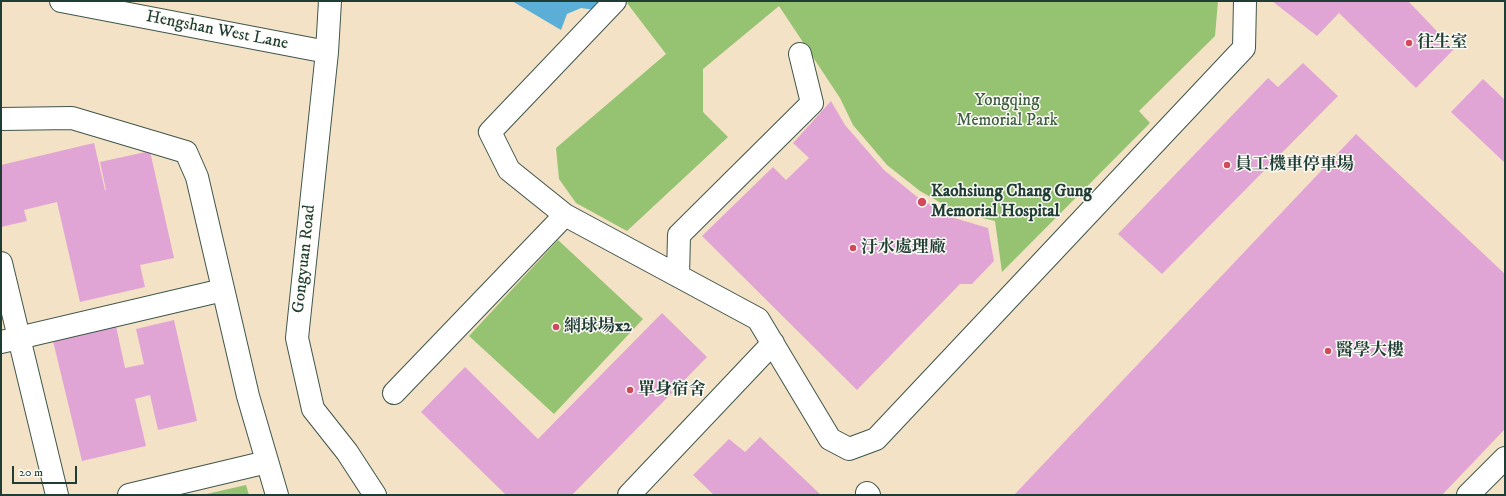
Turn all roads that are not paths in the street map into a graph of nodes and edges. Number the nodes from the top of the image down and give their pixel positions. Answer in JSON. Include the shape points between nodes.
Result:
{"nodes":[{"id":1,"x":61,"y":1,"type":"edge"},
{"id":2,"x":330,"y":1,"type":"edge"},
{"id":3,"x":615,"y":1,"type":"edge"},
{"id":4,"x":1245,"y":1,"type":"edge"},
{"id":5,"x":327,"y":52,"type":"junction"},
{"id":6,"x":800,"y":54,"type":"dead end"},
{"id":7,"x":1,"y":119,"type":"edge"},
{"id":8,"x":565,"y":215,"type":"junction"},
{"id":9,"x":1,"y":263,"type":"edge"},
{"id":10,"x":678,"y":276,"type":"junction"},
{"id":11,"x":223,"y":290,"type":"junction"},
{"id":12,"x":10,"y":340,"type":"edge"},
{"id":13,"x":773,"y":343,"type":"junction"},
{"id":14,"x":394,"y":393,"type":"dead end"},
{"id":15,"x":1505,"y":458,"type":"edge"},
{"id":16,"x":267,"y":462,"type":"junction"},
{"id":17,"x":57,"y":495,"type":"edge"},
{"id":18,"x":129,"y":495,"type":"edge"},
{"id":19,"x":277,"y":495,"type":"edge"},
{"id":20,"x":375,"y":495,"type":"edge"},
{"id":21,"x":629,"y":495,"type":"edge"},
{"id":22,"x":1468,"y":495,"type":"edge"}],
"edges":[{"from":1,"to":5,"type":"street","name":"Hengshan West Lane"},
{"from":2,"to":5,"type":"street","name":"Gongyuan Road"},
{"from":3,"to":8,"type":"street","via":[[490,132],[509,170]]},
{"from":4,"to":13,"type":"street","via":[[1244,48],[876,439],[849,448],[830,439]]},
{"from":5,"to":20,"type":"street","name":"Gongyuan Road","via":[[297,338],[313,408],[347,452]]},
{"from":6,"to":10,"type":"street","via":[[812,103],[679,236]]},
{"from":7,"to":11,"type":"street","via":[[72,118],[186,152],[197,177]]},
{"from":8,"to":10,"type":"street"},
{"from":8,"to":14,"type":"street"},
{"from":9,"to":12,"type":"street"},
{"from":10,"to":13,"type":"street","via":[[758,319]]},
{"from":11,"to":12,"type":"street"},
{"from":11,"to":16,"type":"street","via":[[248,396]]},
{"from":12,"to":17,"type":"street"},
{"from":13,"to":21,"type":"street"},
{"from":15,"to":22,"type":"street"},
{"from":16,"to":18,"type":"street"},
{"from":16,"to":19,"type":"street"}]}
